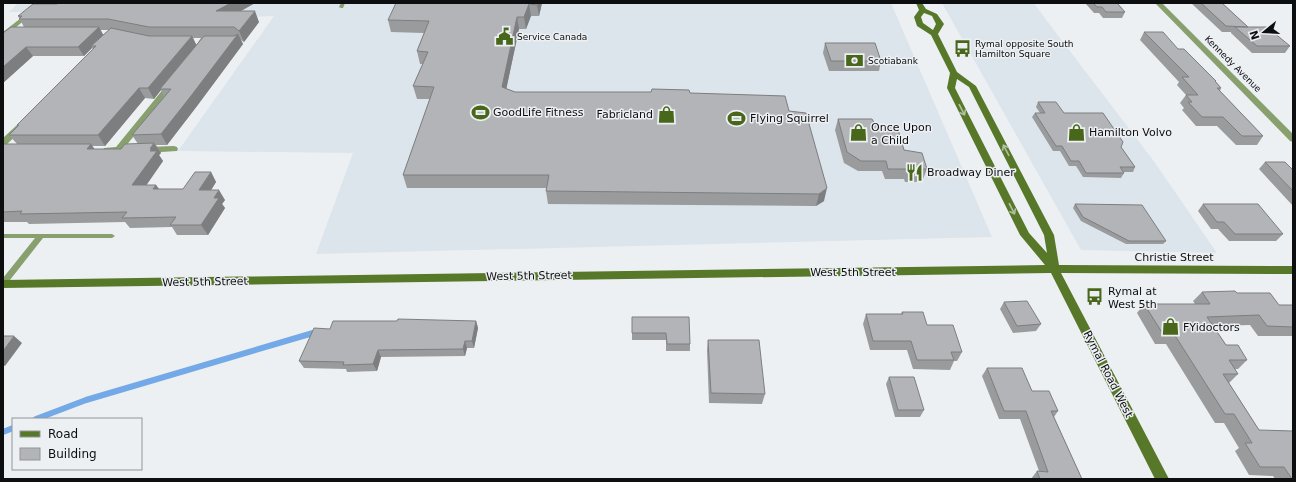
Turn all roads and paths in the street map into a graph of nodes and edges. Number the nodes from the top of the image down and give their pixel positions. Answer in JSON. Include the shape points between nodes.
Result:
{"nodes":[{"id":1,"x":919,"y":3,"type":"edge"},
{"id":2,"x":1158,"y":3,"type":"edge"},
{"id":3,"x":923,"y":10,"type":"junction"},
{"id":4,"x":30,"y":13,"type":"edge"},
{"id":5,"x":22,"y":33,"type":"edge"},
{"id":6,"x":934,"y":34,"type":"junction"},
{"id":7,"x":5,"y":35,"type":"edge"},
{"id":8,"x":954,"y":73,"type":"junction"},
{"id":9,"x":177,"y":78,"type":"edge"},
{"id":10,"x":27,"y":119,"type":"edge"},
{"id":11,"x":1293,"y":139,"type":"edge"},
{"id":12,"x":3,"y":143,"type":"edge"},
{"id":13,"x":174,"y":149,"type":"dead end"},
{"id":14,"x":95,"y":150,"type":"edge"},
{"id":15,"x":118,"y":150,"type":"junction"},
{"id":16,"x":3,"y":236,"type":"edge"},
{"id":17,"x":41,"y":236,"type":"junction"},
{"id":18,"x":112,"y":236,"type":"dead end"},
{"id":19,"x":1054,"y":269,"type":"junction"},
{"id":20,"x":1293,"y":270,"type":"edge"},
{"id":21,"x":3,"y":283,"type":"edge"},
{"id":22,"x":1162,"y":479,"type":"edge"}],
"edges":[{"from":1,"to":3,"type":"street"},
{"from":2,"to":11,"type":"street","name":"Kennedy Avenue"},
{"from":3,"to":6,"type":"street","name":"Rymal Road West","via":[[917,17],[920,24]]},
{"from":3,"to":6,"type":"street","via":[[935,15],[940,24]]},
{"from":4,"to":7,"type":"street"},
{"from":5,"to":7,"type":"street"},
{"from":6,"to":8,"type":"street","name":"Rymal Road West"},
{"from":19,"to":8,"type":"street","name":"Rymal Road West","one_way":true,"via":[[1049,235],[1024,184],[972,86]]},
{"from":8,"to":19,"type":"street","name":"Rymal Road West","one_way":true,"via":[[951,88],[1025,235]]},
{"from":9,"to":15,"type":"street"},
{"from":10,"to":12,"type":"street"},
{"from":13,"to":15,"type":"street"},
{"from":14,"to":15,"type":"street"},
{"from":16,"to":17,"type":"lane"},
{"from":17,"to":18,"type":"lane"},
{"from":17,"to":21,"type":"lane"},
{"from":19,"to":20,"type":"street","name":"Christie Street"},
{"from":19,"to":21,"type":"street","name":"West 5th Street"},
{"from":19,"to":22,"type":"street","name":"Rymal Road West"}]}
